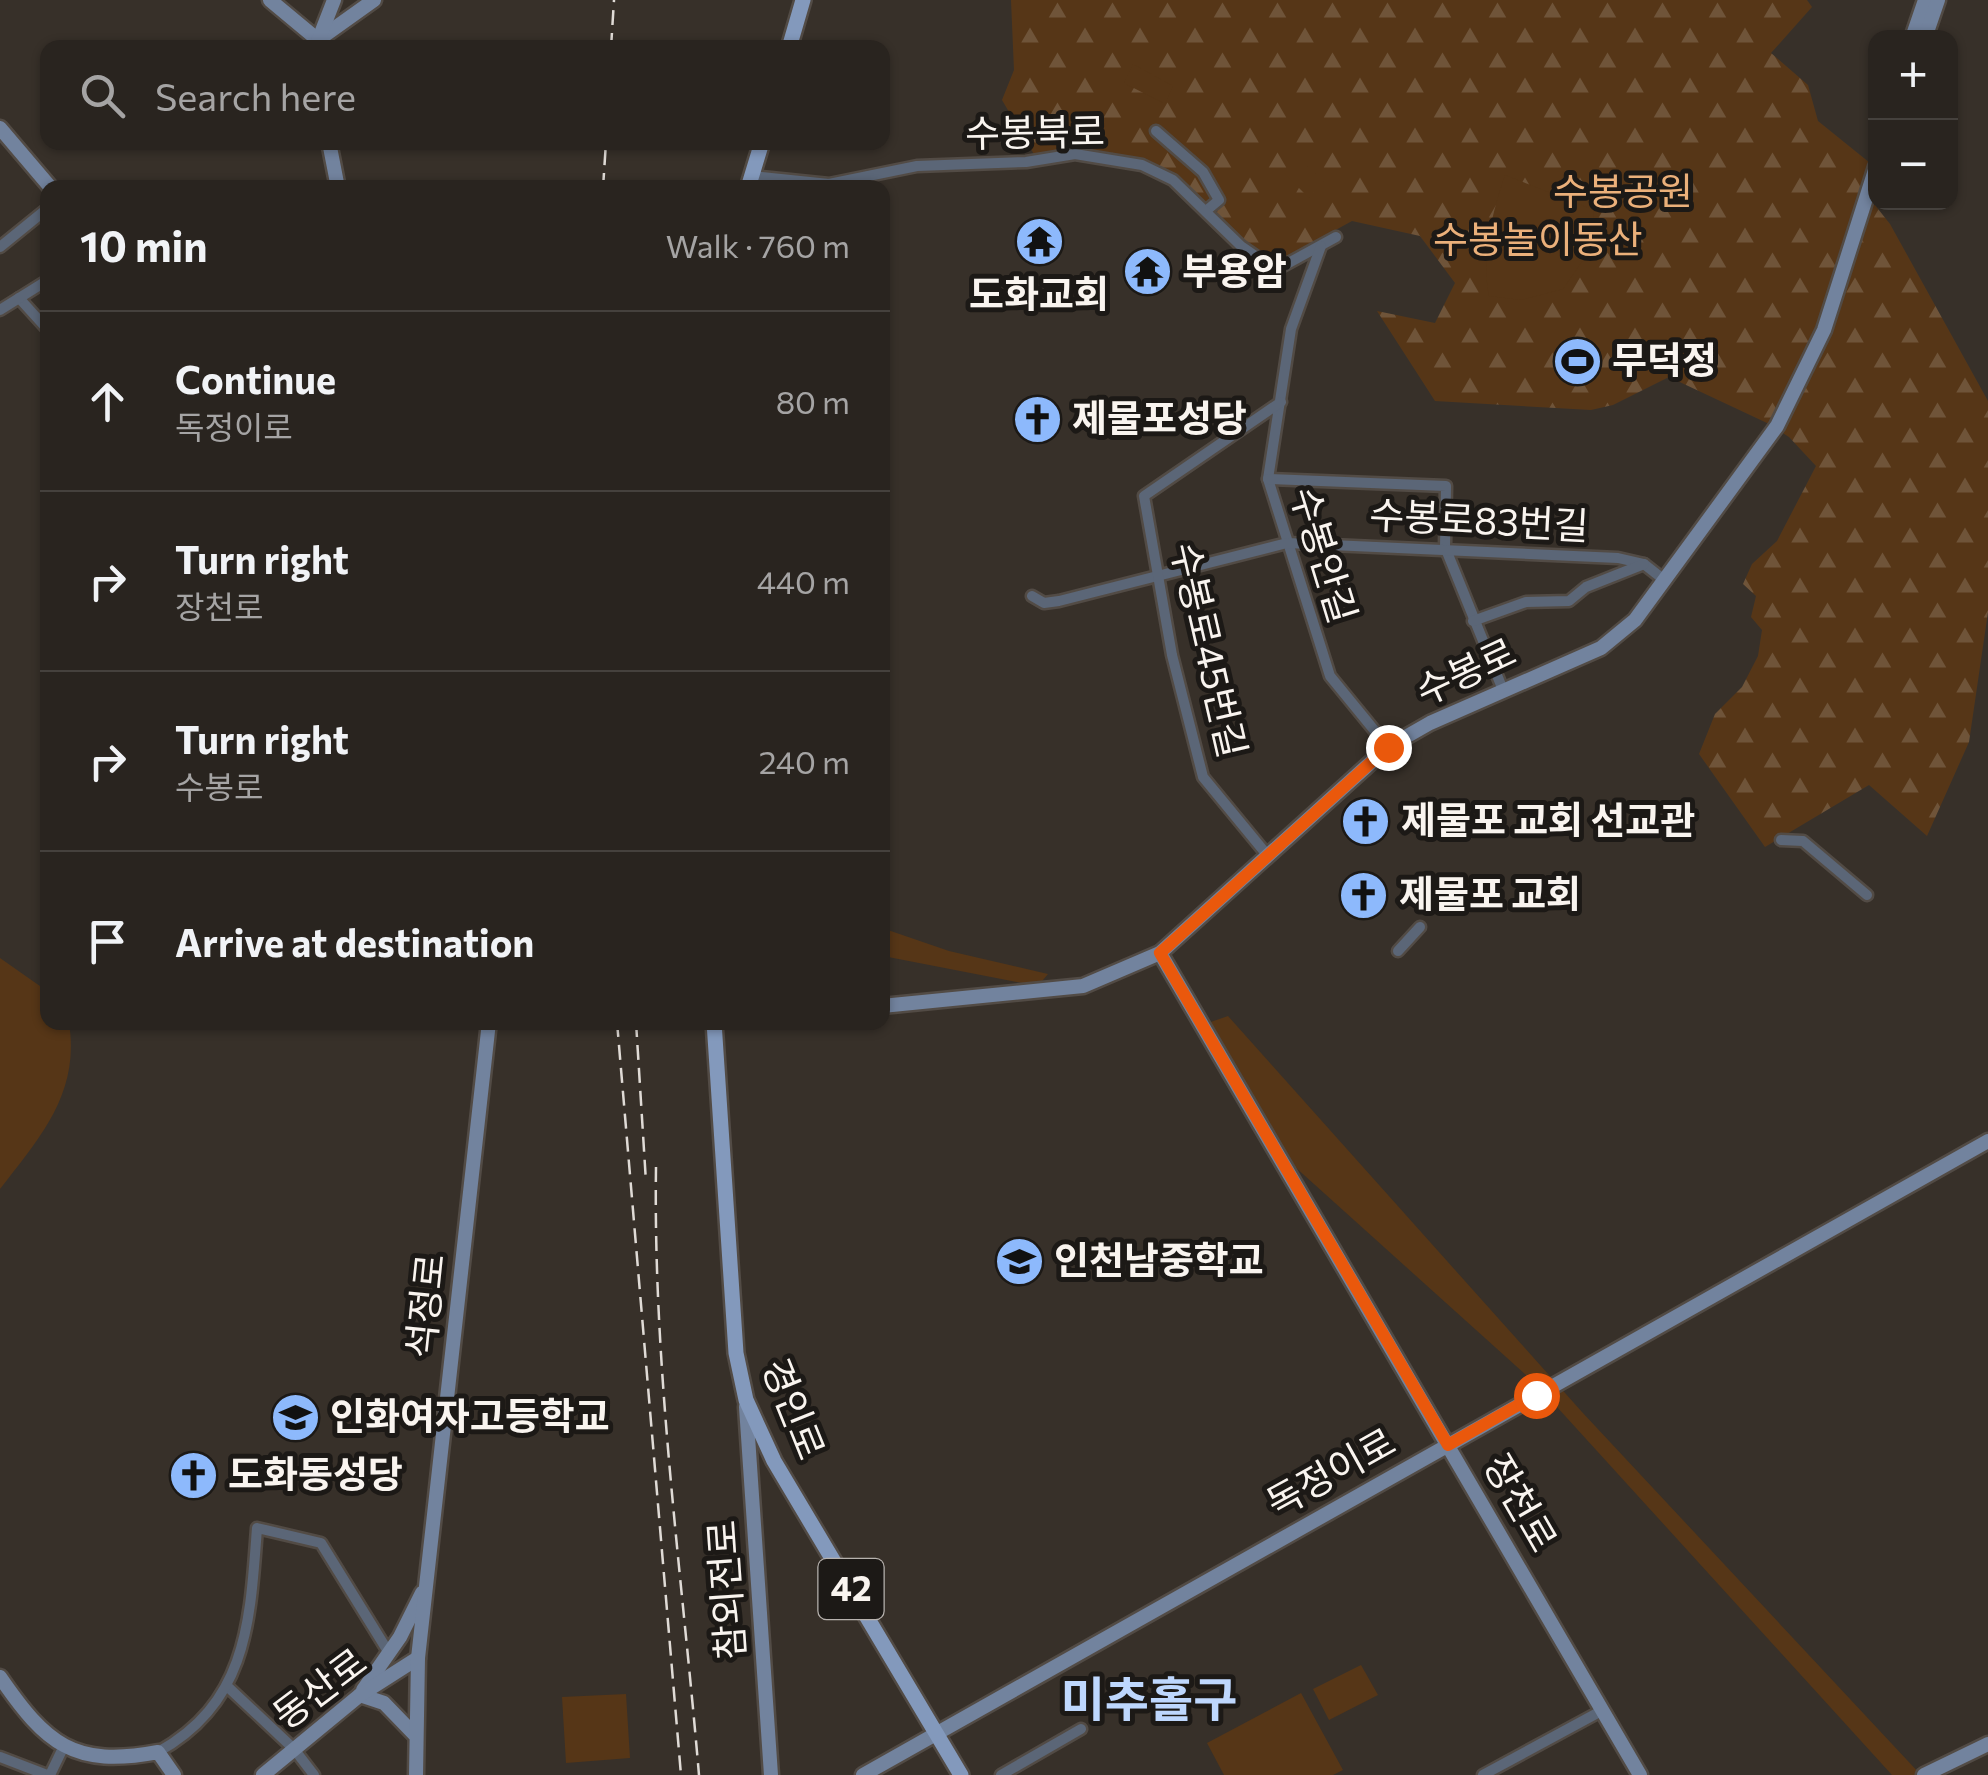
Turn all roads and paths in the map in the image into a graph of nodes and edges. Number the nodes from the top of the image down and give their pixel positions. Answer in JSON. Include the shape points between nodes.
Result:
{"nodes":[{"id":1,"x":270,"y":0,"type":"edge"},
{"id":2,"x":334,"y":0,"type":"edge"},
{"id":3,"x":374,"y":0,"type":"edge"},
{"id":4,"x":802,"y":0,"type":"edge"},
{"id":5,"x":1926,"y":0,"type":"edge"},
{"id":6,"x":1938,"y":0,"type":"edge"},
{"id":7,"x":1915,"y":30,"type":"edge"},
{"id":8,"x":1927,"y":30,"type":"edge"},
{"id":9,"x":314,"y":40,"type":"edge"},
{"id":10,"x":319,"y":40,"type":"edge"},
{"id":11,"x":323,"y":40,"type":"edge"},
{"id":12,"x":791,"y":40,"type":"edge"},
{"id":13,"x":0,"y":128,"type":"edge"},
{"id":14,"x":1156,"y":131,"type":"dead end"},
{"id":15,"x":331,"y":150,"type":"edge"},
{"id":16,"x":760,"y":150,"type":"edge"},
{"id":17,"x":44,"y":180,"type":"edge"},
{"id":18,"x":336,"y":180,"type":"edge"},
{"id":19,"x":751,"y":180,"type":"edge"},
{"id":20,"x":849,"y":180,"type":"edge"},
{"id":21,"x":1868,"y":192,"type":"edge"},
{"id":22,"x":1208,"y":210,"type":"junction"},
{"id":23,"x":40,"y":214,"type":"edge"},
{"id":24,"x":1336,"y":237,"type":"dead end"},
{"id":25,"x":1321,"y":246,"type":"junction"},
{"id":26,"x":0,"y":247,"type":"edge"},
{"id":27,"x":40,"y":285,"type":"edge"},
{"id":28,"x":19,"y":298,"type":"junction"},
{"id":29,"x":0,"y":310,"type":"edge"},
{"id":30,"x":40,"y":321,"type":"edge"},
{"id":31,"x":1281,"y":402,"type":"junction"},
{"id":32,"x":1268,"y":479,"type":"junction"},
{"id":33,"x":1287,"y":543,"type":"junction"},
{"id":34,"x":1445,"y":547,"type":"junction"},
{"id":35,"x":1644,"y":564,"type":"junction"},
{"id":36,"x":1158,"y":573,"type":"junction"},
{"id":37,"x":1663,"y":579,"type":"junction"},
{"id":38,"x":1032,"y":596,"type":"dead end"},
{"id":39,"x":1474,"y":621,"type":"junction"},
{"id":40,"x":1503,"y":690,"type":"junction"},
{"id":41,"x":1388,"y":747,"type":"junction"},
{"id":42,"x":1780,"y":840,"type":"dead end"},
{"id":43,"x":1268,"y":856,"type":"junction"},
{"id":44,"x":1868,"y":895,"type":"dead end"},
{"id":45,"x":1420,"y":926,"type":"dead end"},
{"id":46,"x":1398,"y":951,"type":"dead end"},
{"id":47,"x":1160,"y":953,"type":"junction"},
{"id":48,"x":890,"y":1005,"type":"edge"},
{"id":49,"x":489,"y":1030,"type":"edge"},
{"id":50,"x":715,"y":1030,"type":"edge"},
{"id":51,"x":1988,"y":1140,"type":"edge"},
{"id":52,"x":746,"y":1400,"type":"junction"},
{"id":53,"x":1448,"y":1445,"type":"junction"},
{"id":54,"x":429,"y":1577,"type":"junction"},
{"id":55,"x":389,"y":1653,"type":"junction"},
{"id":56,"x":418,"y":1658,"type":"junction"},
{"id":57,"x":0,"y":1677,"type":"edge"},
{"id":58,"x":229,"y":1688,"type":"junction"},
{"id":59,"x":360,"y":1695,"type":"junction"},
{"id":60,"x":1603,"y":1710,"type":"junction"},
{"id":61,"x":1082,"y":1729,"type":"dead end"},
{"id":62,"x":414,"y":1734,"type":"junction"},
{"id":63,"x":936,"y":1734,"type":"junction"},
{"id":64,"x":1988,"y":1744,"type":"edge"},
{"id":65,"x":63,"y":1748,"type":"junction"},
{"id":66,"x":294,"y":1749,"type":"junction"},
{"id":67,"x":158,"y":1752,"type":"junction"},
{"id":68,"x":0,"y":1757,"type":"edge"},
{"id":69,"x":48,"y":1775,"type":"edge"},
{"id":70,"x":174,"y":1775,"type":"edge"},
{"id":71,"x":263,"y":1775,"type":"edge"},
{"id":72,"x":314,"y":1775,"type":"edge"},
{"id":73,"x":416,"y":1775,"type":"edge"},
{"id":74,"x":771,"y":1775,"type":"edge"},
{"id":75,"x":864,"y":1775,"type":"edge"},
{"id":76,"x":961,"y":1775,"type":"edge"},
{"id":77,"x":1001,"y":1775,"type":"edge"},
{"id":78,"x":1482,"y":1775,"type":"edge"},
{"id":79,"x":1640,"y":1775,"type":"edge"},
{"id":80,"x":1924,"y":1775,"type":"edge"}],
"edges":[{"from":1,"to":9,"type":"street"},
{"from":2,"to":10,"type":"street"},
{"from":3,"to":11,"type":"street"},
{"from":4,"to":12,"type":"main road"},
{"from":5,"to":7,"type":"street"},
{"from":6,"to":8,"type":"street"},
{"from":13,"to":17,"type":"street"},
{"from":14,"to":22,"type":"street","via":[[1204,172],[1219,200]]},
{"from":15,"to":18,"type":"street"},
{"from":16,"to":19,"type":"main road"},
{"from":20,"to":22,"type":"street","name":"수봉북로","via":[[917,166],[1075,154],[1142,164]]},
{"from":21,"to":37,"type":"street","name":"수봉로","via":[[1824,330],[1777,426]]},
{"from":22,"to":25,"type":"street","name":"수봉북로","via":[[1270,266]]},
{"from":23,"to":26,"type":"street"},
{"from":24,"to":25,"type":"street","name":"수봉북로"},
{"from":25,"to":31,"type":"street","name":"수봉안길","via":[[1291,329]]},
{"from":27,"to":28,"type":"street"},
{"from":28,"to":29,"type":"street"},
{"from":28,"to":30,"type":"street"},
{"from":31,"to":32,"type":"street","name":"수봉안길"},
{"from":31,"to":36,"type":"street","name":"수봉로45번길","via":[[1144,496]]},
{"from":32,"to":33,"type":"street","name":"수봉안길"},
{"from":32,"to":34,"type":"street","via":[[1446,486]]},
{"from":33,"to":34,"type":"street","name":"수봉로83번길"},
{"from":33,"to":36,"type":"street","name":"수봉로83번길"},
{"from":33,"to":41,"type":"street","name":"수봉안길","via":[[1330,676]]},
{"from":34,"to":35,"type":"street","name":"수봉로83번길"},
{"from":34,"to":39,"type":"street"},
{"from":35,"to":37,"type":"street","name":"수봉로83번길"},
{"from":35,"to":39,"type":"street","via":[[1586,587],[1569,601],[1526,602]]},
{"from":36,"to":38,"type":"street","name":"수봉로83번길","via":[[1044,604]]},
{"from":36,"to":43,"type":"street","name":"수봉로45번길","via":[[1203,778]]},
{"from":37,"to":40,"type":"street","name":"수봉로","via":[[1634,620],[1601,648]]},
{"from":39,"to":40,"type":"street"},
{"from":40,"to":41,"type":"street","name":"수봉로"},
{"from":41,"to":43,"type":"street","name":"수봉로"},
{"from":42,"to":44,"type":"street","via":[[1803,841]]},
{"from":43,"to":47,"type":"street","name":"수봉로"},
{"from":45,"to":46,"type":"street"},
{"from":47,"to":48,"type":"street","name":"수봉로","via":[[1083,986]]},
{"from":47,"to":53,"type":"street","name":"장천로"},
{"from":49,"to":54,"type":"street","name":"석정로"},
{"from":50,"to":52,"type":"main road","name":"경인로","number":"42","via":[[736,1353]]},
{"from":51,"to":53,"type":"street","name":"독정이로"},
{"from":52,"to":63,"type":"main road","name":"경인로","number":"42","via":[[774,1461]]},
{"from":52,"to":74,"type":"street","name":"참외전로"},
{"from":53,"to":60,"type":"street","name":"장천로"},
{"from":53,"to":63,"type":"street","name":"독정이로"},
{"from":54,"to":55,"type":"street"},
{"from":54,"to":56,"type":"street","name":"석정로"},
{"from":55,"to":58,"type":"street","via":[[321,1543],[257,1528],[249,1606]]},
{"from":55,"to":59,"type":"street"},
{"from":56,"to":59,"type":"street","name":"동산로"},
{"from":56,"to":62,"type":"street","name":"석정로"},
{"from":57,"to":65,"type":"street","via":[[35,1726]]},
{"from":58,"to":66,"type":"street"},
{"from":58,"to":67,"type":"street","via":[[188,1733]]},
{"from":59,"to":62,"type":"street","via":[[384,1703]]},
{"from":59,"to":66,"type":"street","name":"동산로"},
{"from":60,"to":78,"type":"street"},
{"from":60,"to":79,"type":"street","name":"장천로"},
{"from":61,"to":77,"type":"street"},
{"from":62,"to":73,"type":"street","name":"석정로"},
{"from":63,"to":75,"type":"street","name":"독정이로"},
{"from":63,"to":76,"type":"main road","name":"경인로","number":"42"},
{"from":64,"to":80,"type":"street"},
{"from":65,"to":67,"type":"street","via":[[110,1758]]},
{"from":65,"to":69,"type":"street"},
{"from":66,"to":71,"type":"street","name":"동산로"},
{"from":66,"to":72,"type":"street"},
{"from":67,"to":70,"type":"street"},
{"from":68,"to":69,"type":"street"}]}
